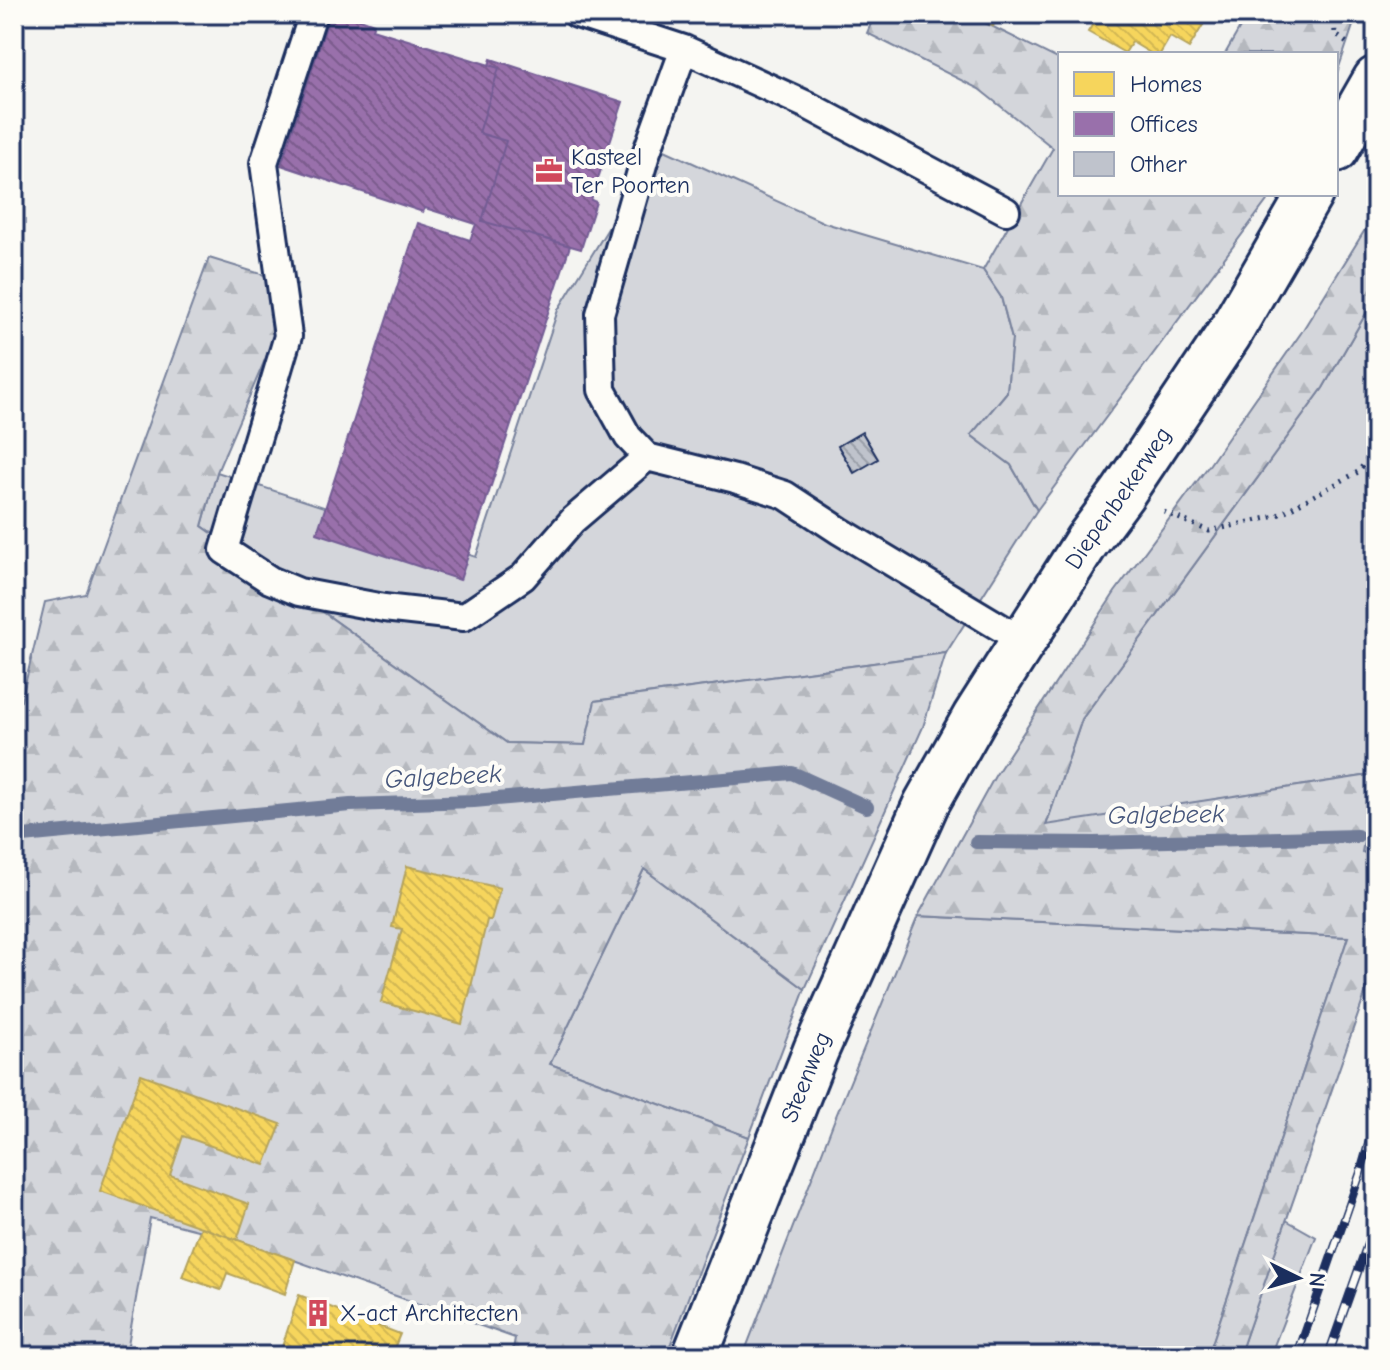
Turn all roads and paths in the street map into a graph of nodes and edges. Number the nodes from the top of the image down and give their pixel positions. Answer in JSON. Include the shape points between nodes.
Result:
{"nodes":[{"id":1,"x":313,"y":14,"type":"edge"},
{"id":2,"x":577,"y":14,"type":"edge"},
{"id":3,"x":684,"y":49,"type":"junction"},
{"id":4,"x":1376,"y":79,"type":"edge"},
{"id":5,"x":1338,"y":146,"type":"edge"},
{"id":6,"x":1309,"y":196,"type":"edge"},
{"id":7,"x":1006,"y":211,"type":"dead end"},
{"id":8,"x":1376,"y":448,"type":"edge"},
{"id":9,"x":647,"y":457,"type":"junction"},
{"id":10,"x":1122,"y":494,"type":"junction"},
{"id":11,"x":1023,"y":641,"type":"junction"},
{"id":12,"x":926,"y":804,"type":"joint"},
{"id":13,"x":695,"y":1356,"type":"edge"}],
"edges":[{"from":1,"to":9,"type":"lane","via":[[264,163],[288,336],[224,550],[299,592],[464,617],[523,577],[573,520]]},
{"from":2,"to":3,"type":"lane"},
{"from":3,"to":7,"type":"lane","via":[[807,105]]},
{"from":3,"to":9,"type":"lane","via":[[646,154],[600,314],[602,390],[628,437]]},
{"from":4,"to":5,"type":"main road"},
{"from":6,"to":10,"type":"main road","name":"Diepenbekerweg","via":[[1229,334]]},
{"from":8,"to":10,"type":"path","via":[[1358,472],[1276,516],[1209,531]]},
{"from":9,"to":11,"type":"lane","via":[[785,495]]},
{"from":10,"to":11,"type":"main road","name":"Diepenbekerweg"},
{"from":11,"to":12,"type":"main road","name":"Diepenbekerweg"},
{"from":12,"to":13,"type":"main road","name":"Steenweg","via":[[816,1050]]}]}
